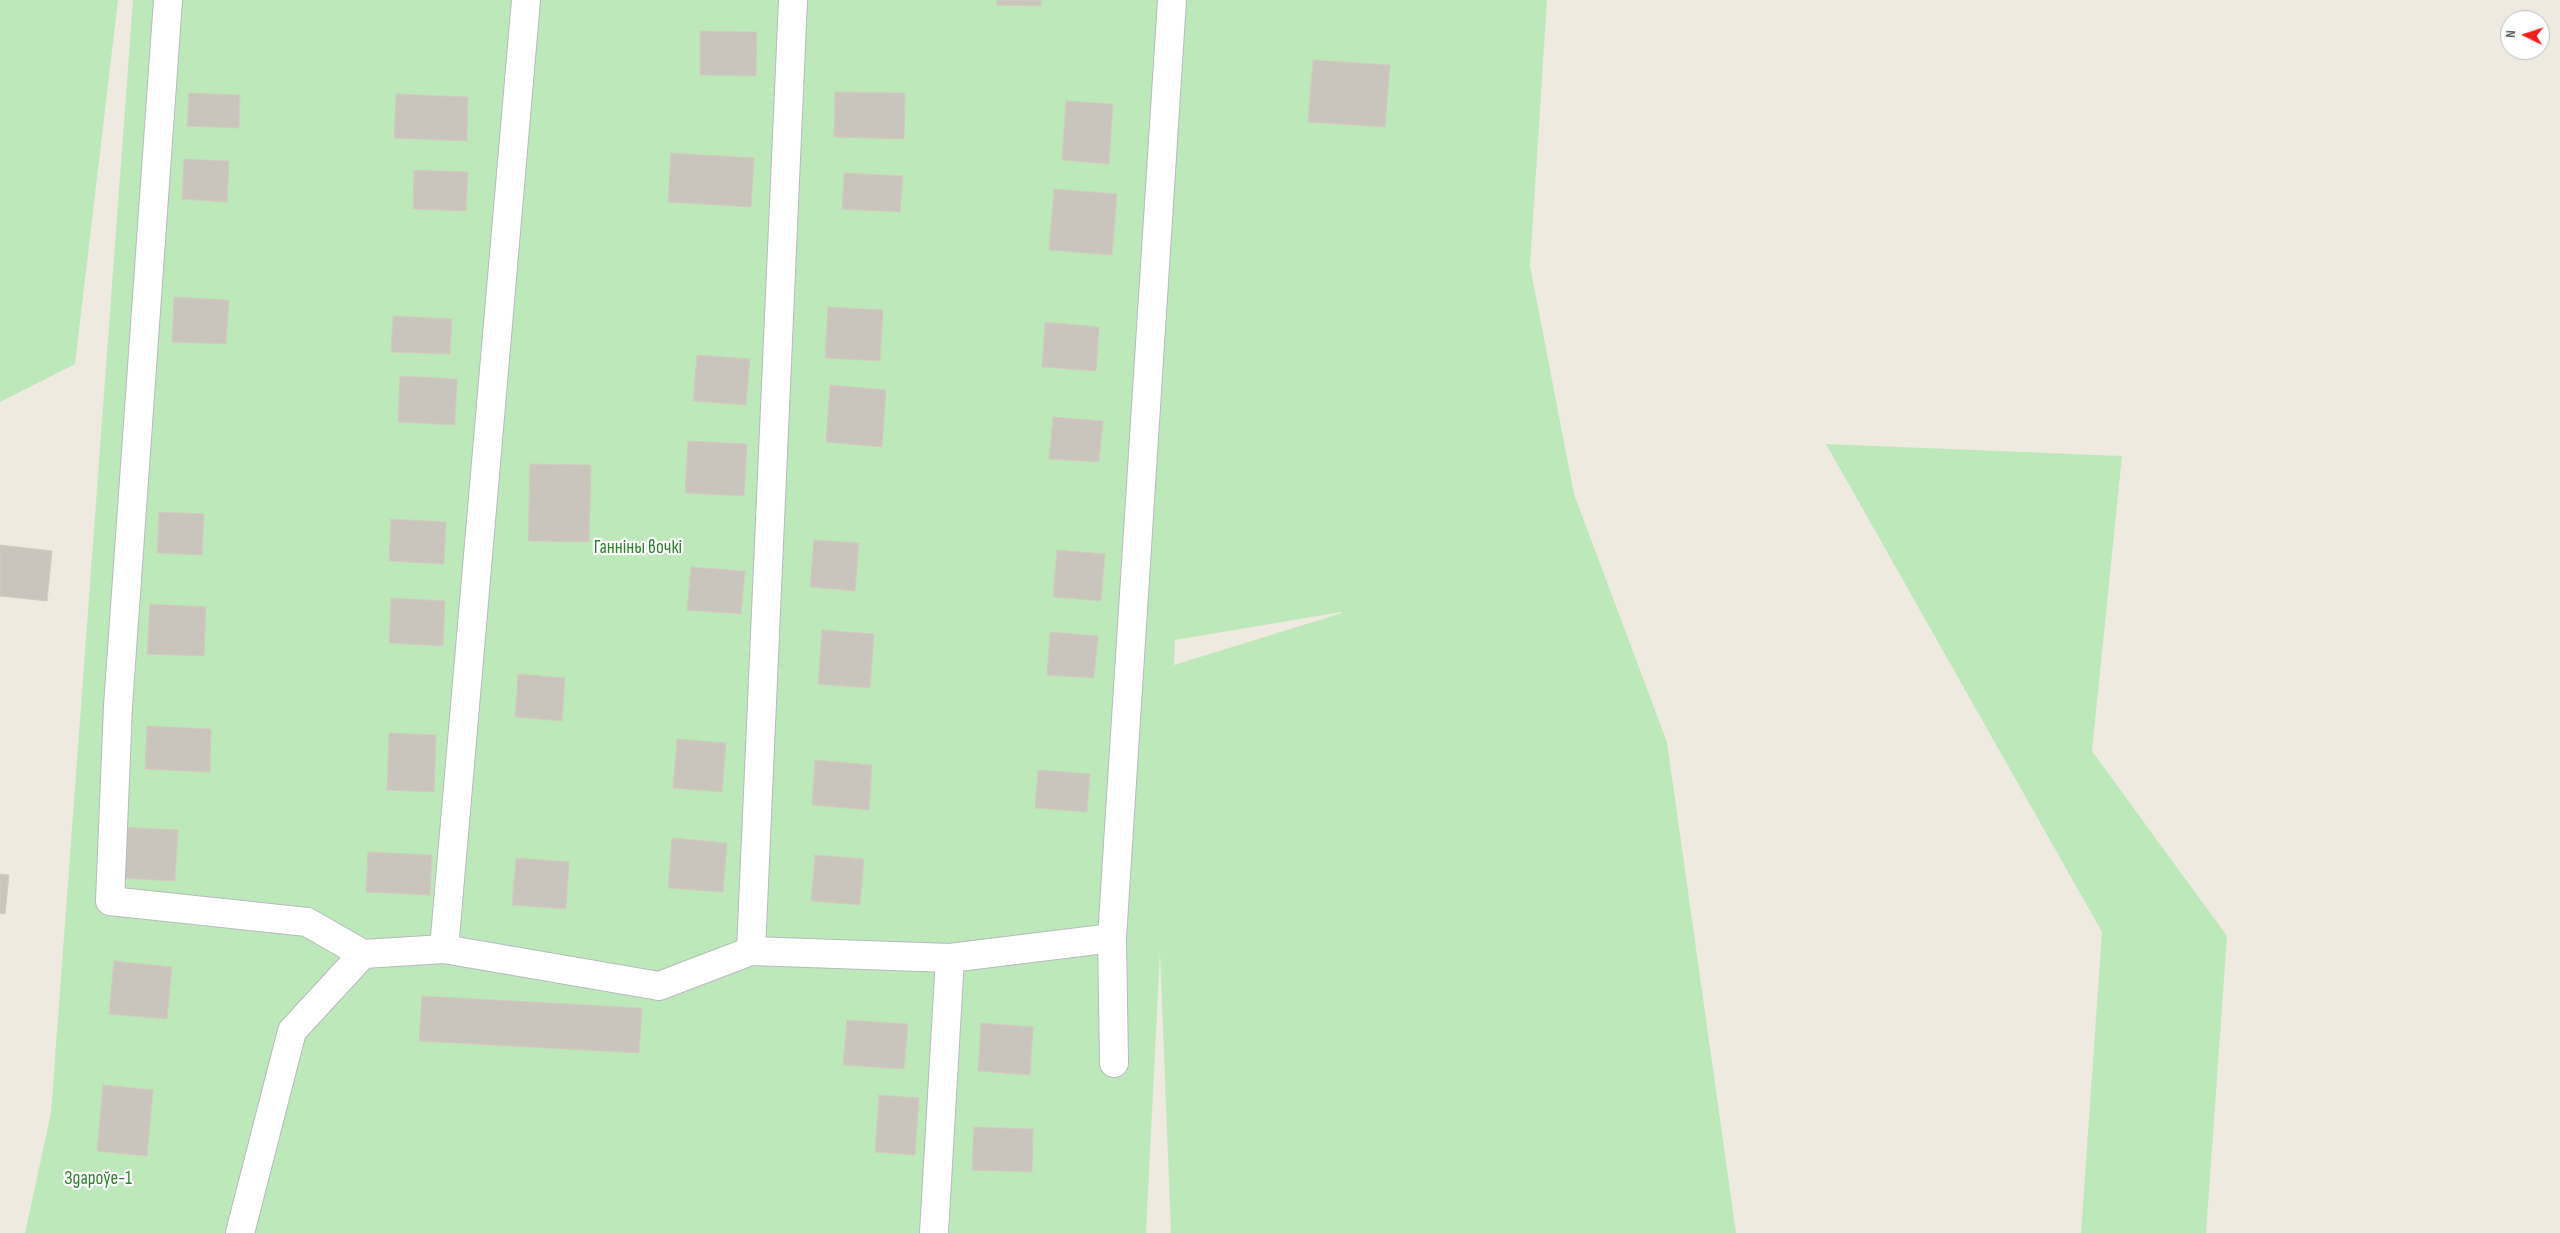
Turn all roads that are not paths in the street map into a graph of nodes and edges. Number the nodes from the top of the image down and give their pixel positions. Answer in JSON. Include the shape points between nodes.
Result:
{"nodes":[{"id":1,"x":168,"y":0,"type":"edge"},
{"id":2,"x":526,"y":0,"type":"edge"},
{"id":3,"x":792,"y":0,"type":"edge"},
{"id":4,"x":1172,"y":0,"type":"edge"},
{"id":5,"x":1112,"y":938,"type":"junction"},
{"id":6,"x":444,"y":949,"type":"junction"},
{"id":7,"x":750,"y":951,"type":"junction"},
{"id":8,"x":363,"y":954,"type":"junction"},
{"id":9,"x":950,"y":958,"type":"junction"},
{"id":10,"x":1114,"y":1062,"type":"dead end"},
{"id":11,"x":240,"y":1233,"type":"edge"},
{"id":12,"x":934,"y":1233,"type":"edge"}],
"edges":[{"from":1,"to":8,"type":"street","via":[[119,696],[110,901],[307,922]]},
{"from":2,"to":6,"type":"street"},
{"from":3,"to":7,"type":"street"},
{"from":4,"to":5,"type":"street"},
{"from":5,"to":9,"type":"street"},
{"from":5,"to":10,"type":"street"},
{"from":6,"to":7,"type":"street","via":[[659,986]]},
{"from":6,"to":8,"type":"street"},
{"from":7,"to":9,"type":"street"},
{"from":8,"to":11,"type":"street","via":[[292,1032]]},
{"from":9,"to":12,"type":"street"}]}
